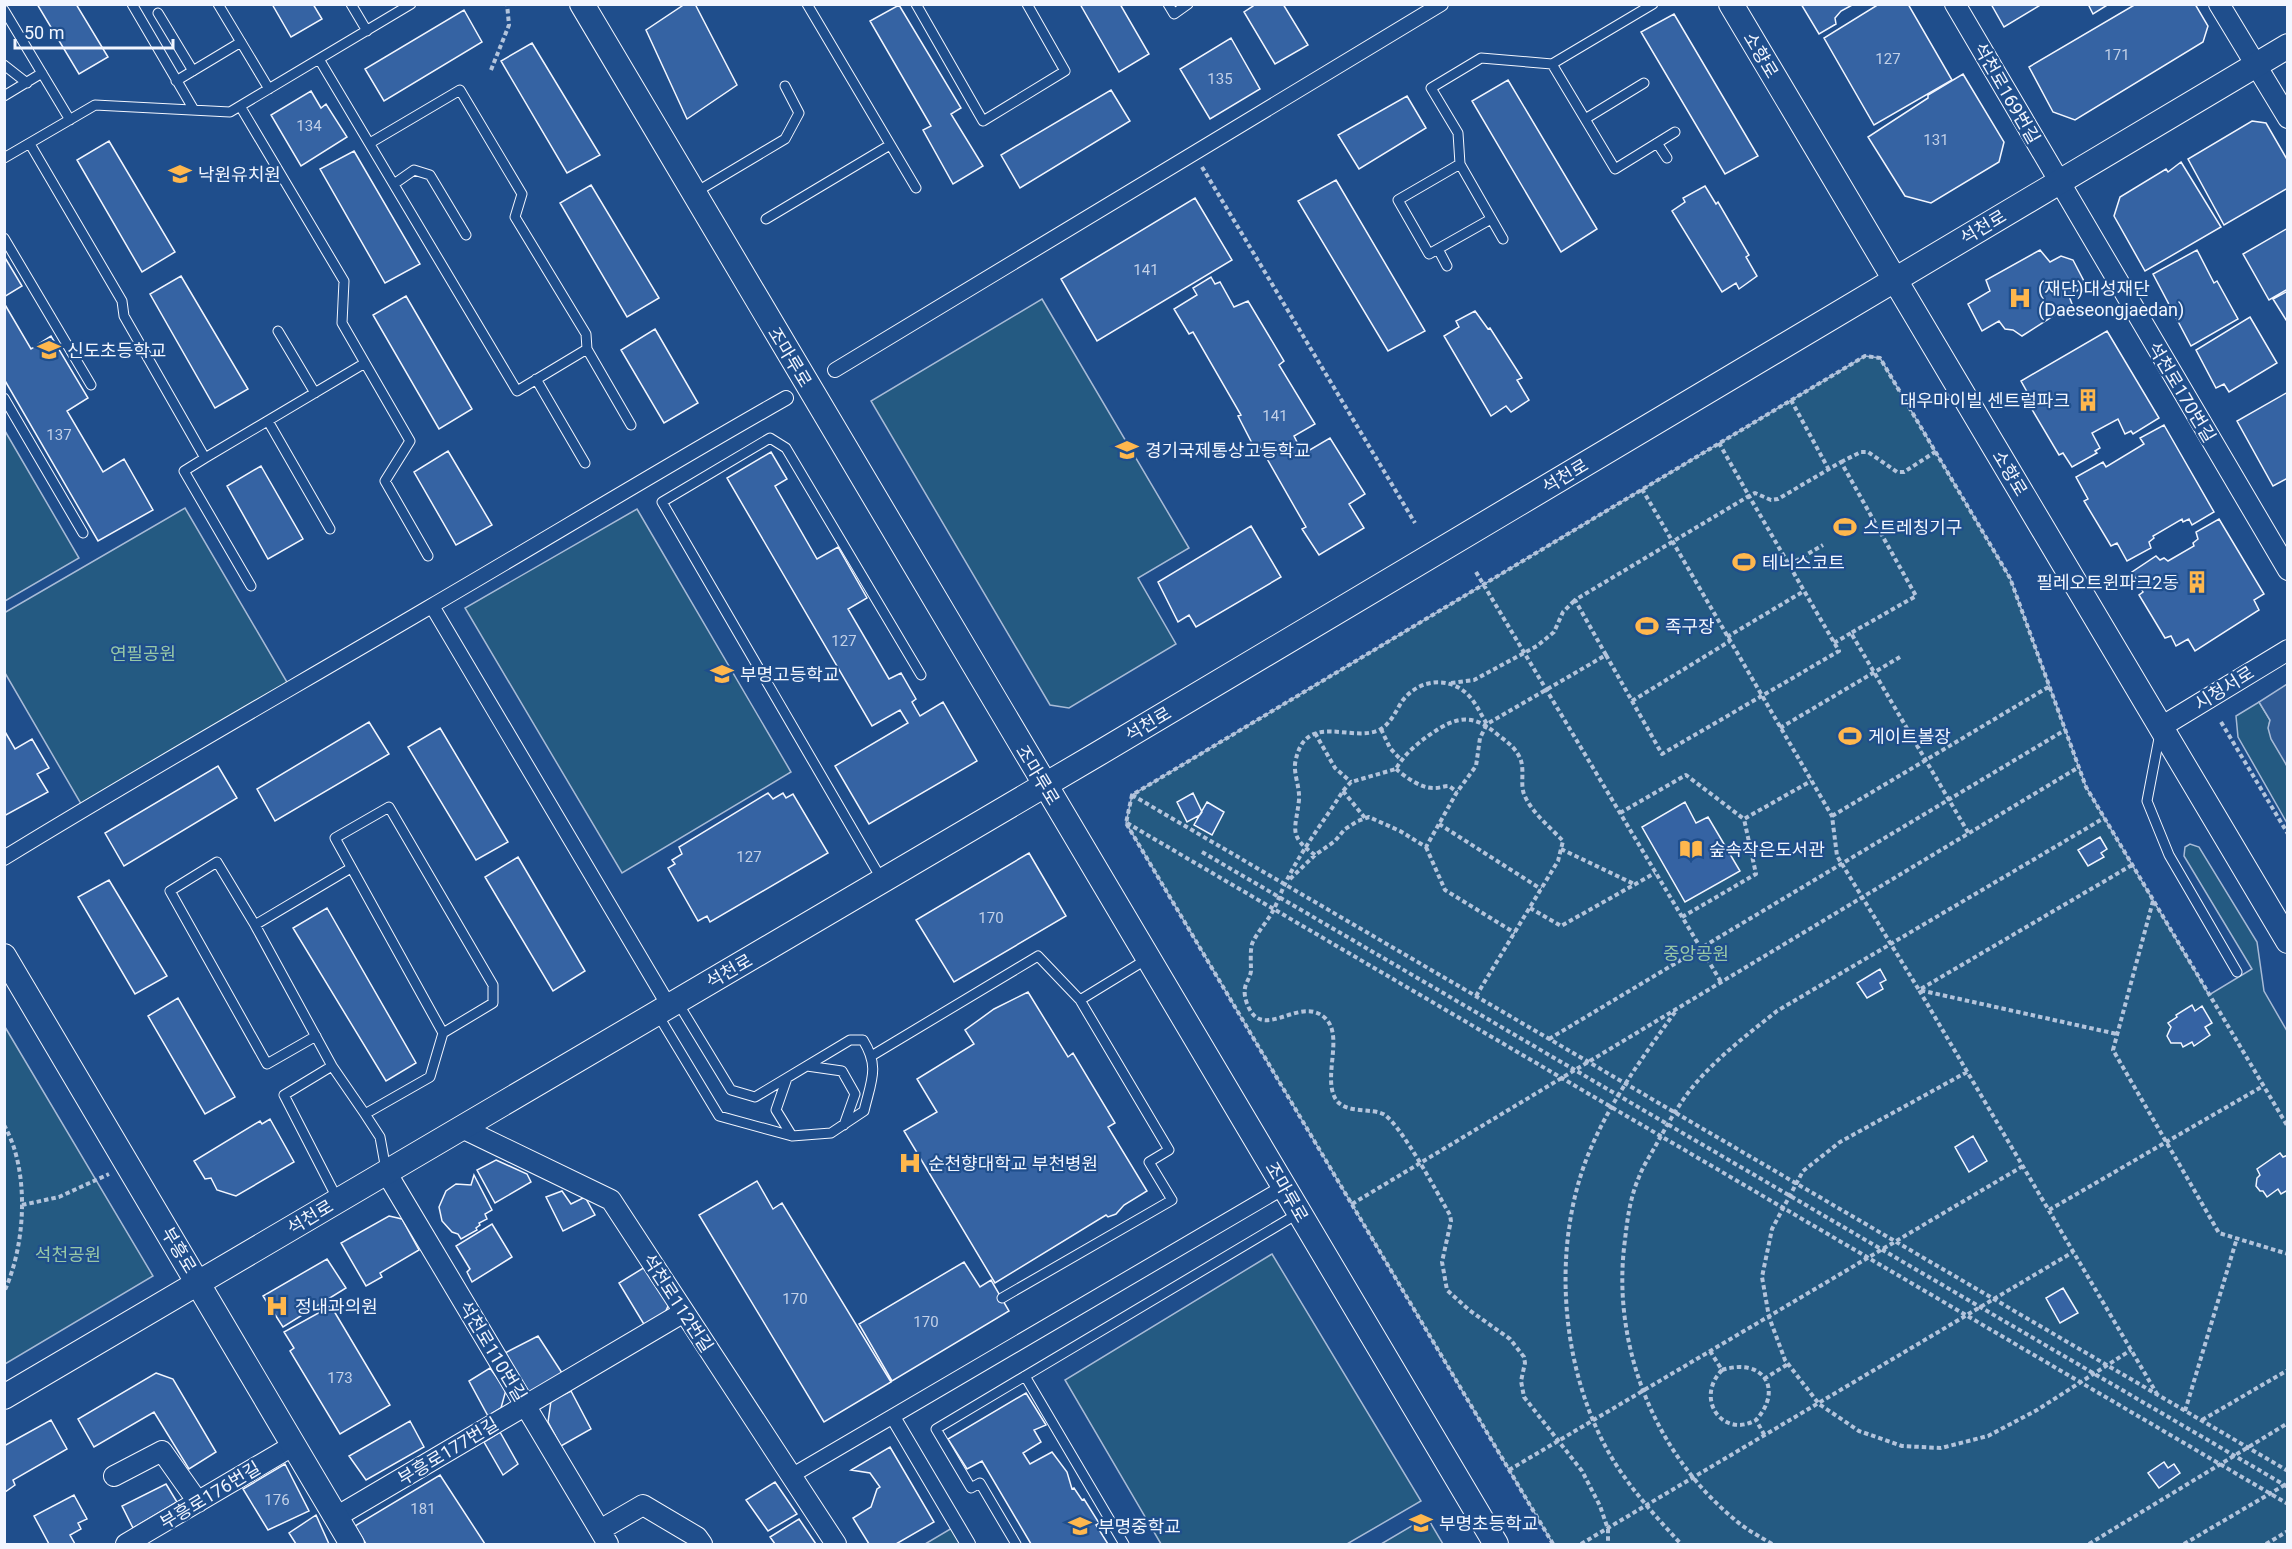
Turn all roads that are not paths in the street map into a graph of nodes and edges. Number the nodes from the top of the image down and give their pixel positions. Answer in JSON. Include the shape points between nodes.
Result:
{"nodes":[{"id":1,"x":132,"y":4,"type":"edge"},
{"id":2,"x":218,"y":4,"type":"edge"},
{"id":3,"x":351,"y":4,"type":"edge"},
{"id":4,"x":411,"y":4,"type":"edge"},
{"id":5,"x":582,"y":4,"type":"edge"},
{"id":6,"x":807,"y":4,"type":"edge"},
{"id":7,"x":916,"y":4,"type":"edge"},
{"id":8,"x":1027,"y":4,"type":"edge"},
{"id":9,"x":1168,"y":4,"type":"edge"},
{"id":10,"x":1188,"y":4,"type":"edge"},
{"id":11,"x":1441,"y":4,"type":"edge"},
{"id":12,"x":1653,"y":4,"type":"edge"},
{"id":13,"x":1731,"y":4,"type":"edge"},
{"id":14,"x":1955,"y":4,"type":"edge"},
{"id":15,"x":2219,"y":4,"type":"edge"},
{"id":16,"x":4,"y":10,"type":"edge"},
{"id":17,"x":158,"y":13,"type":"dead end"},
{"id":18,"x":367,"y":31,"type":"junction"},
{"id":19,"x":241,"y":42,"type":"junction"},
{"id":20,"x":2288,"y":46,"type":"edge"},
{"id":21,"x":319,"y":59,"type":"junction"},
{"id":22,"x":1552,"y":64,"type":"junction"},
{"id":23,"x":4,"y":65,"type":"edge"},
{"id":24,"x":2255,"y":65,"type":"junction"},
{"id":25,"x":193,"y":71,"type":"junction"},
{"id":26,"x":42,"y":73,"type":"junction"},
{"id":27,"x":176,"y":81,"type":"junction"},
{"id":28,"x":27,"y":83,"type":"junction"},
{"id":29,"x":1644,"y":83,"type":"dead end"},
{"id":30,"x":784,"y":86,"type":"dead end"},
{"id":31,"x":269,"y":89,"type":"junction"},
{"id":32,"x":4,"y":96,"type":"edge"},
{"id":33,"x":240,"y":106,"type":"junction"},
{"id":34,"x":194,"y":110,"type":"junction"},
{"id":35,"x":2288,"y":118,"type":"edge"},
{"id":36,"x":1585,"y":119,"type":"junction"},
{"id":37,"x":70,"y":120,"type":"junction"},
{"id":38,"x":1675,"y":132,"type":"dead end"},
{"id":39,"x":369,"y":143,"type":"junction"},
{"id":40,"x":1657,"y":143,"type":"junction"},
{"id":41,"x":30,"y":144,"type":"junction"},
{"id":42,"x":890,"y":145,"type":"junction"},
{"id":43,"x":4,"y":158,"type":"edge"},
{"id":44,"x":1666,"y":158,"type":"dead end"},
{"id":45,"x":1460,"y":164,"type":"junction"},
{"id":46,"x":2059,"y":182,"type":"junction"},
{"id":47,"x":394,"y":183,"type":"junction"},
{"id":48,"x":916,"y":188,"type":"dead end"},
{"id":49,"x":694,"y":193,"type":"junction"},
{"id":50,"x":766,"y":219,"type":"dead end"},
{"id":51,"x":1491,"y":219,"type":"junction"},
{"id":52,"x":466,"y":235,"type":"dead end"},
{"id":53,"x":4,"y":238,"type":"edge"},
{"id":54,"x":1503,"y":239,"type":"dead end"},
{"id":55,"x":1438,"y":249,"type":"junction"},
{"id":56,"x":1447,"y":266,"type":"dead end"},
{"id":57,"x":1895,"y":280,"type":"junction"},
{"id":58,"x":278,"y":330,"type":"dead end"},
{"id":59,"x":586,"y":349,"type":"junction"},
{"id":60,"x":365,"y":363,"type":"junction"},
{"id":61,"x":835,"y":370,"type":"dead end"},
{"id":62,"x":536,"y":379,"type":"junction"},
{"id":63,"x":91,"y":385,"type":"dead end"},
{"id":64,"x":315,"y":393,"type":"junction"},
{"id":65,"x":4,"y":398,"type":"edge"},
{"id":66,"x":786,"y":398,"type":"dead end"},
{"id":67,"x":268,"y":421,"type":"junction"},
{"id":68,"x":631,"y":425,"type":"dead end"},
{"id":69,"x":206,"y":458,"type":"junction"},
{"id":70,"x":585,"y":463,"type":"dead end"},
{"id":71,"x":330,"y":529,"type":"dead end"},
{"id":72,"x":83,"y":533,"type":"dead end"},
{"id":73,"x":428,"y":556,"type":"dead end"},
{"id":74,"x":2288,"y":570,"type":"edge"},
{"id":75,"x":251,"y":586,"type":"dead end"},
{"id":76,"x":432,"y":606,"type":"junction"},
{"id":77,"x":2288,"y":650,"type":"edge"},
{"id":78,"x":921,"y":675,"type":"dead end"},
{"id":79,"x":2161,"y":727,"type":"junction"},
{"id":80,"x":1044,"y":785,"type":"junction"},
{"id":81,"x":4,"y":858,"type":"edge"},
{"id":82,"x":351,"y":868,"type":"junction"},
{"id":83,"x":882,"y":880,"type":"junction"},
{"id":84,"x":255,"y":925,"type":"junction"},
{"id":85,"x":2288,"y":941,"type":"edge"},
{"id":86,"x":4,"y":956,"type":"edge"},
{"id":87,"x":1148,"y":959,"type":"junction"},
{"id":88,"x":2237,"y":972,"type":"dead end"},
{"id":89,"x":1080,"y":1000,"type":"junction"},
{"id":90,"x":667,"y":1007,"type":"junction"},
{"id":91,"x":443,"y":1033,"type":"junction"},
{"id":92,"x":316,"y":1036,"type":"junction"},
{"id":93,"x":873,"y":1055,"type":"junction"},
{"id":94,"x":332,"y":1066,"type":"junction"},
{"id":95,"x":807,"y":1066,"type":"junction"},
{"id":96,"x":787,"y":1078,"type":"junction"},
{"id":97,"x":365,"y":1114,"type":"junction"},
{"id":98,"x":844,"y":1125,"type":"junction"},
{"id":99,"x":462,"y":1128,"type":"junction"},
{"id":100,"x":792,"y":1136,"type":"junction"},
{"id":101,"x":386,"y":1172,"type":"junction"},
{"id":102,"x":1284,"y":1187,"type":"junction"},
{"id":103,"x":338,"y":1200,"type":"junction"},
{"id":104,"x":1299,"y":1213,"type":"junction"},
{"id":105,"x":199,"y":1282,"type":"junction"},
{"id":106,"x":1002,"y":1298,"type":"dead end"},
{"id":107,"x":684,"y":1312,"type":"junction"},
{"id":108,"x":1025,"y":1376,"type":"junction"},
{"id":109,"x":4,"y":1397,"type":"edge"},
{"id":110,"x":525,"y":1405,"type":"junction"},
{"id":111,"x":893,"y":1416,"type":"junction"},
{"id":112,"x":294,"y":1445,"type":"junction"},
{"id":113,"x":114,"y":1476,"type":"dead end"},
{"id":114,"x":791,"y":1476,"type":"junction"},
{"id":115,"x":198,"y":1502,"type":"junction"},
{"id":116,"x":336,"y":1517,"type":"junction"},
{"id":117,"x":604,"y":1537,"type":"edge"},
{"id":118,"x":126,"y":1545,"type":"edge"},
{"id":119,"x":352,"y":1545,"type":"edge"},
{"id":120,"x":702,"y":1545,"type":"edge"},
{"id":121,"x":836,"y":1545,"type":"edge"},
{"id":122,"x":969,"y":1545,"type":"edge"},
{"id":123,"x":1016,"y":1545,"type":"edge"},
{"id":124,"x":1124,"y":1545,"type":"edge"},
{"id":125,"x":1496,"y":1545,"type":"edge"}],
"edges":[{"from":1,"to":27,"type":"lane"},
{"from":2,"to":19,"type":"lane"},
{"from":3,"to":18,"type":"lane"},
{"from":4,"to":18,"type":"lane"},
{"from":5,"to":49,"type":"street","name":"조마루로"},
{"from":6,"to":42,"type":"lane"},
{"from":7,"to":8,"type":"lane","via":[[983,121],[1065,71]]},
{"from":9,"to":10,"type":"lane","via":[[1174,14]]},
{"from":11,"to":61,"type":"street"},
{"from":12,"to":22,"type":"lane"},
{"from":13,"to":57,"type":"street","name":"소향로"},
{"from":14,"to":46,"type":"street","name":"석천로169번길"},
{"from":15,"to":24,"type":"street"},
{"from":16,"to":26,"type":"lane"},
{"from":17,"to":25,"type":"lane"},
{"from":18,"to":21,"type":"lane"},
{"from":19,"to":25,"type":"lane"},
{"from":19,"to":31,"type":"lane"},
{"from":20,"to":24,"type":"street","name":"석천로"},
{"from":21,"to":31,"type":"lane"},
{"from":21,"to":39,"type":"lane"},
{"from":22,"to":36,"type":"lane"},
{"from":22,"to":45,"type":"lane","via":[[1481,58],[1431,88],[1458,133]]},
{"from":23,"to":28,"type":"lane"},
{"from":24,"to":35,"type":"street"},
{"from":24,"to":46,"type":"street","name":"석천로"},
{"from":25,"to":27,"type":"lane"},
{"from":26,"to":28,"type":"lane"},
{"from":26,"to":37,"type":"lane"},
{"from":27,"to":34,"type":"lane"},
{"from":28,"to":32,"type":"lane"},
{"from":29,"to":36,"type":"lane"},
{"from":30,"to":49,"type":"lane","via":[[799,113],[785,140]]},
{"from":31,"to":33,"type":"lane"},
{"from":33,"to":34,"type":"lane","via":[[230,112]]},
{"from":33,"to":60,"type":"lane","via":[[344,281],[342,323]]},
{"from":34,"to":37,"type":"lane","via":[[95,105]]},
{"from":36,"to":40,"type":"lane","via":[[1615,169]]},
{"from":37,"to":41,"type":"lane"},
{"from":38,"to":40,"type":"lane"},
{"from":39,"to":47,"type":"lane"},
{"from":39,"to":59,"type":"lane","via":[[460,90],[522,194],[515,217],[586,334]]},
{"from":40,"to":44,"type":"lane"},
{"from":41,"to":43,"type":"lane"},
{"from":41,"to":69,"type":"lane","via":[[122,301],[124,316]]},
{"from":42,"to":48,"type":"lane"},
{"from":42,"to":50,"type":"lane"},
{"from":45,"to":51,"type":"lane"},
{"from":45,"to":55,"type":"lane","via":[[1398,200],[1429,254]]},
{"from":46,"to":57,"type":"street","name":"석천로"},
{"from":46,"to":74,"type":"street","name":"석천로170번길"},
{"from":47,"to":52,"type":"lane","via":[[414,170],[430,175]]},
{"from":47,"to":62,"type":"lane","via":[[518,391]]},
{"from":49,"to":80,"type":"street","name":"조마루로"},
{"from":51,"to":54,"type":"lane"},
{"from":51,"to":55,"type":"lane"},
{"from":53,"to":63,"type":"lane"},
{"from":55,"to":56,"type":"lane"},
{"from":57,"to":79,"type":"street","name":"소향로"},
{"from":57,"to":80,"type":"street","name":"석천로"},
{"from":58,"to":64,"type":"lane"},
{"from":59,"to":62,"type":"lane"},
{"from":59,"to":68,"type":"lane"},
{"from":60,"to":64,"type":"lane"},
{"from":60,"to":73,"type":"lane","via":[[410,441],[385,481]]},
{"from":62,"to":70,"type":"lane"},
{"from":64,"to":67,"type":"lane"},
{"from":65,"to":72,"type":"lane"},
{"from":66,"to":76,"type":"street"},
{"from":67,"to":69,"type":"lane"},
{"from":67,"to":71,"type":"lane"},
{"from":69,"to":75,"type":"lane","via":[[184,471]]},
{"from":76,"to":81,"type":"street"},
{"from":76,"to":90,"type":"street"},
{"from":77,"to":79,"type":"street","name":"시청서로"},
{"from":78,"to":83,"type":"lane","via":[[786,448],[770,438],[662,502]]},
{"from":79,"to":85,"type":"street","name":"소향로"},
{"from":79,"to":88,"type":"lane","via":[[2147,801],[2169,855]]},
{"from":80,"to":83,"type":"street","name":"석천로"},
{"from":80,"to":87,"type":"street","name":"조마루로"},
{"from":82,"to":84,"type":"lane"},
{"from":82,"to":91,"type":"lane"},
{"from":82,"to":91,"type":"lane","via":[[335,838],[389,807],[493,985],[494,1003]]},
{"from":83,"to":90,"type":"street","name":"석천로"},
{"from":84,"to":92,"type":"lane"},
{"from":84,"to":92,"type":"lane","via":[[217,862],[170,891],[267,1064]]},
{"from":86,"to":105,"type":"street","name":"부흥로"},
{"from":87,"to":89,"type":"lane"},
{"from":87,"to":102,"type":"street","name":"조마루로"},
{"from":89,"to":93,"type":"lane","via":[[1038,956]]},
{"from":89,"to":106,"type":"lane","via":[[1169,1150],[1149,1162],[1172,1200]]},
{"from":90,"to":96,"type":"lane","via":[[731,1090],[755,1097]]},
{"from":90,"to":99,"type":"street","name":"석천로"},
{"from":90,"to":100,"type":"lane","via":[[720,1116]]},
{"from":91,"to":97,"type":"lane","via":[[430,1077]]},
{"from":92,"to":94,"type":"lane"},
{"from":93,"to":95,"type":"lane","via":[[863,1040],[850,1040]]},
{"from":93,"to":98,"type":"lane","via":[[874,1068],[864,1110]]},
{"from":94,"to":97,"type":"lane"},
{"from":94,"to":103,"type":"lane","via":[[284,1095]]},
{"from":95,"to":96,"type":"lane"},
{"from":95,"to":98,"type":"lane","via":[[842,1071],[855,1094]]},
{"from":96,"to":100,"type":"lane","via":[[777,1110]]},
{"from":97,"to":101,"type":"lane","via":[[380,1137]]},
{"from":98,"to":100,"type":"lane","via":[[831,1133]]},
{"from":99,"to":101,"type":"street","name":"석천로"},
{"from":99,"to":107,"type":"street","name":"석천로112번길","via":[[611,1200]]},
{"from":101,"to":103,"type":"street","name":"석천로"},
{"from":101,"to":110,"type":"street","name":"석천로110번길"},
{"from":102,"to":104,"type":"street","name":"조마루로"},
{"from":102,"to":111,"type":"street"},
{"from":103,"to":105,"type":"street","name":"석천로"},
{"from":104,"to":108,"type":"lane"},
{"from":104,"to":125,"type":"street","name":"조마루로"},
{"from":105,"to":109,"type":"street","name":"석천로"},
{"from":105,"to":112,"type":"street","name":"부흥로"},
{"from":107,"to":110,"type":"street","name":"부흥로177번길"},
{"from":107,"to":114,"type":"street","name":"석천로112번길"},
{"from":108,"to":123,"type":"lane","via":[[936,1429],[971,1488],[980,1483]]},
{"from":108,"to":124,"type":"lane"},
{"from":110,"to":116,"type":"street","name":"부흥로177번길"},
{"from":110,"to":117,"type":"street","name":"석천로110번길"},
{"from":111,"to":114,"type":"street"},
{"from":111,"to":122,"type":"street"},
{"from":112,"to":115,"type":"street","name":"부흥로176번길"},
{"from":112,"to":116,"type":"street","name":"부흥로"},
{"from":113,"to":115,"type":"street","via":[[162,1451]]},
{"from":114,"to":121,"type":"street","name":"석천로112번길"},
{"from":115,"to":118,"type":"street","name":"부흥로176번길"},
{"from":116,"to":119,"type":"street","name":"부흥로"},
{"from":117,"to":120,"type":"street","name":"석천로110번길","via":[[643,1505],[697,1537]]}]}
